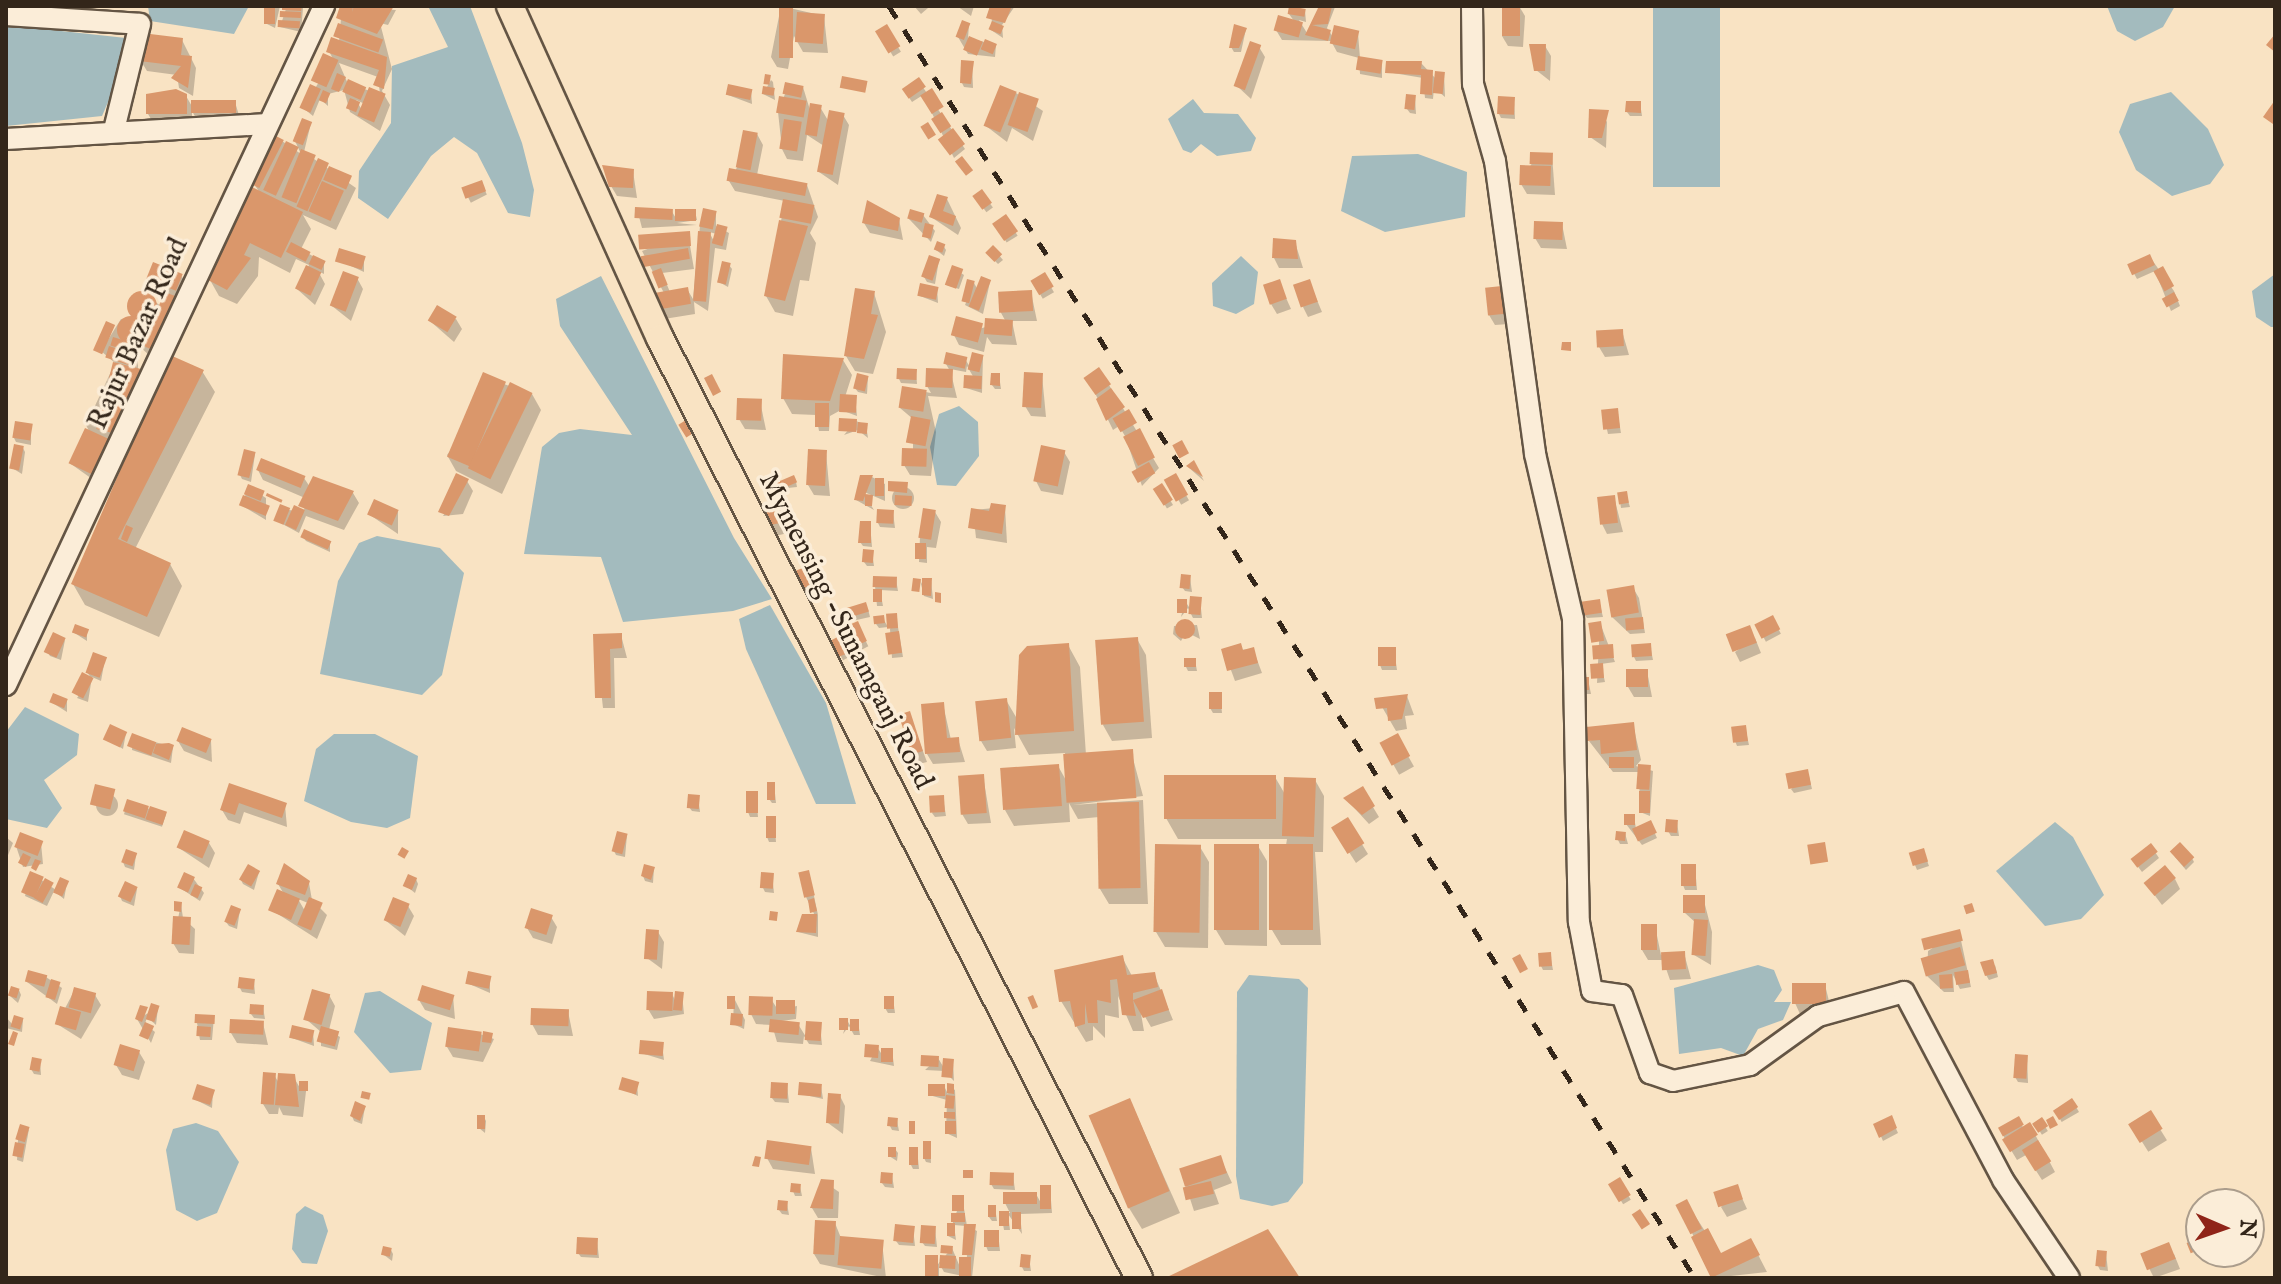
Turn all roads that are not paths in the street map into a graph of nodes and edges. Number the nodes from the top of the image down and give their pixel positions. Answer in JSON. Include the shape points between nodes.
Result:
{"nodes":[{"id":1,"x":324,"y":6,"type":"edge"},
{"id":2,"x":510,"y":6,"type":"edge"},
{"id":3,"x":1476,"y":6,"type":"edge"},
{"id":4,"x":6,"y":15,"type":"edge"},
{"id":5,"x":264,"y":124,"type":"junction"},
{"id":6,"x":114,"y":130,"type":"junction"},
{"id":7,"x":6,"y":139,"type":"edge"},
{"id":8,"x":6,"y":685,"type":"edge"},
{"id":9,"x":1139,"y":1278,"type":"edge"},
{"id":10,"x":2069,"y":1278,"type":"edge"}],
"edges":[{"from":1,"to":5,"type":"street","name":"Rajur Bazar Road"},
{"from":2,"to":9,"type":"main road","name":"Mymensing -Sunamganj Road","via":[[660,338]]},
{"from":3,"to":10,"type":"street","via":[[1473,84],[1495,161],[1535,454],[1573,619],[1579,922],[1592,991],[1622,995],[1650,1073],[1673,1081],[1750,1065],[1818,1016],[1904,992],[2003,1180]]},
{"from":4,"to":6,"type":"street","via":[[140,24]]},
{"from":5,"to":6,"type":"street"},
{"from":5,"to":8,"type":"street","name":"Rajur Bazar Road"},
{"from":6,"to":7,"type":"street"}]}
